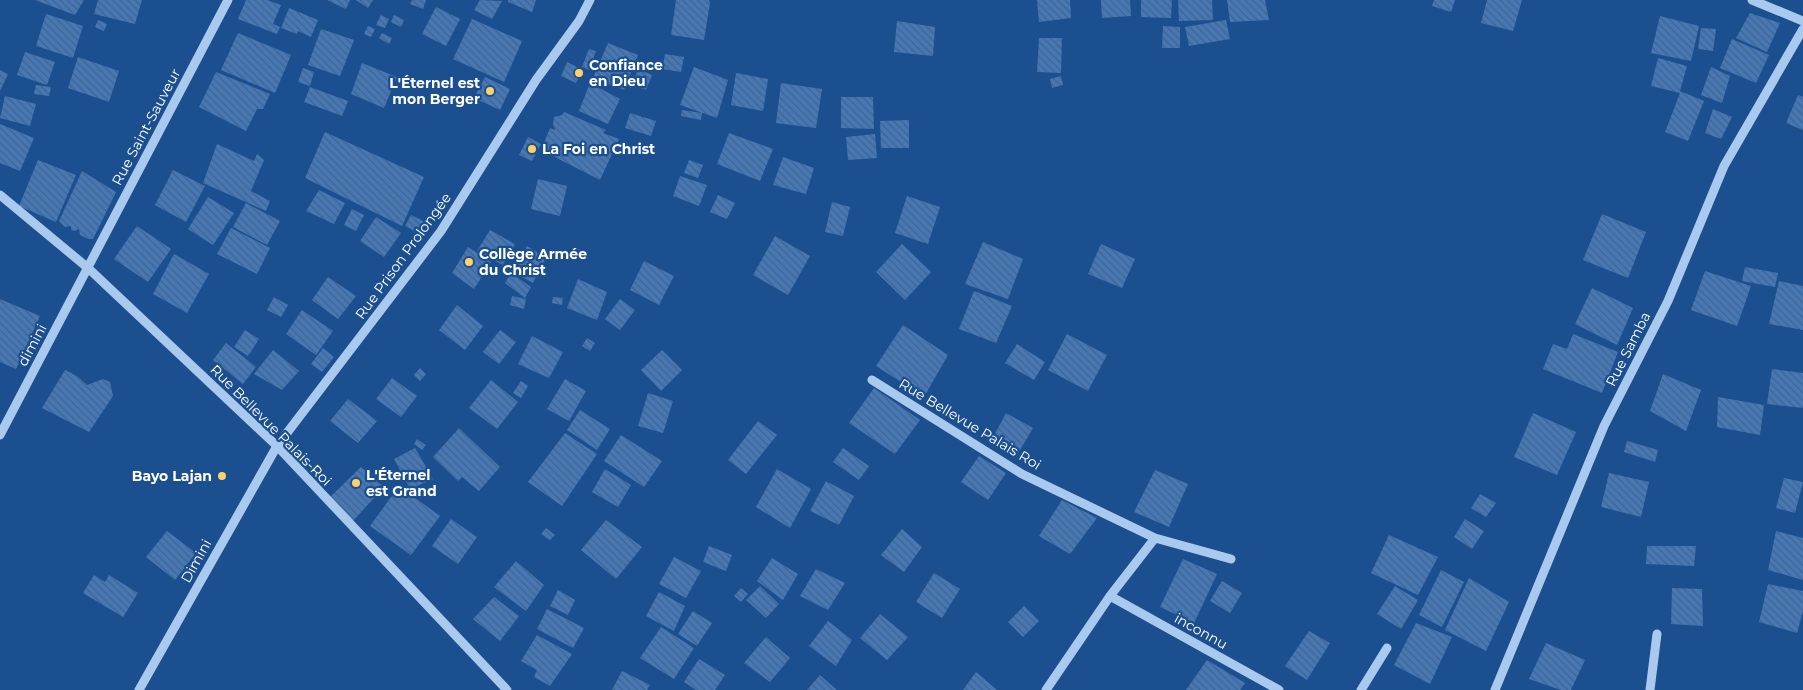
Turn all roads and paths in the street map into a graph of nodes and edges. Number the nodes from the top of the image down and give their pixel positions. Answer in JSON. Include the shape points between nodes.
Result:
{"nodes":[{"id":1,"x":228,"y":0,"type":"edge"},
{"id":2,"x":590,"y":0,"type":"edge"},
{"id":3,"x":1752,"y":0,"type":"edge"},
{"id":4,"x":1803,"y":21,"type":"edge"},
{"id":5,"x":1803,"y":29,"type":"edge"},
{"id":6,"x":0,"y":195,"type":"edge"},
{"id":7,"x":88,"y":268,"type":"junction"},
{"id":8,"x":872,"y":380,"type":"dead end"},
{"id":9,"x":0,"y":435,"type":"edge"},
{"id":10,"x":277,"y":446,"type":"junction"},
{"id":11,"x":1155,"y":538,"type":"junction"},
{"id":12,"x":1231,"y":559,"type":"dead end"},
{"id":13,"x":1110,"y":596,"type":"junction"},
{"id":14,"x":1657,"y":634,"type":"dead end"},
{"id":15,"x":1387,"y":648,"type":"dead end"},
{"id":16,"x":139,"y":690,"type":"edge"},
{"id":17,"x":507,"y":690,"type":"edge"},
{"id":18,"x":1046,"y":690,"type":"edge"},
{"id":19,"x":1279,"y":690,"type":"edge"},
{"id":20,"x":1361,"y":690,"type":"edge"},
{"id":21,"x":1495,"y":690,"type":"edge"},
{"id":22,"x":1650,"y":690,"type":"edge"}],
"edges":[{"from":1,"to":7,"type":"street","name":"Rue Saint-Sauveur"},
{"from":2,"to":10,"type":"street","name":"Rue Prison Prolongée","via":[[442,231]]},
{"from":3,"to":4,"type":"street"},
{"from":5,"to":21,"type":"street","name":"Rue Samba","via":[[1724,166],[1668,301],[1604,426]]},
{"from":6,"to":7,"type":"street","name":"Rue Bellevue Palais-Roi"},
{"from":7,"to":9,"type":"street","name":"dimini"},
{"from":7,"to":10,"type":"street","name":"Rue Bellevue Palais-Roi"},
{"from":8,"to":11,"type":"street","name":"Rue Bellevue Palais Roi","via":[[1022,474]]},
{"from":10,"to":16,"type":"street","name":"Dimini"},
{"from":10,"to":17,"type":"street","name":"Rue Bellevue Palais-Roi"},
{"from":11,"to":12,"type":"street"},
{"from":11,"to":13,"type":"street"},
{"from":13,"to":18,"type":"street"},
{"from":13,"to":19,"type":"street","name":"inconnu"},
{"from":14,"to":22,"type":"street"},
{"from":15,"to":20,"type":"street"}]}
